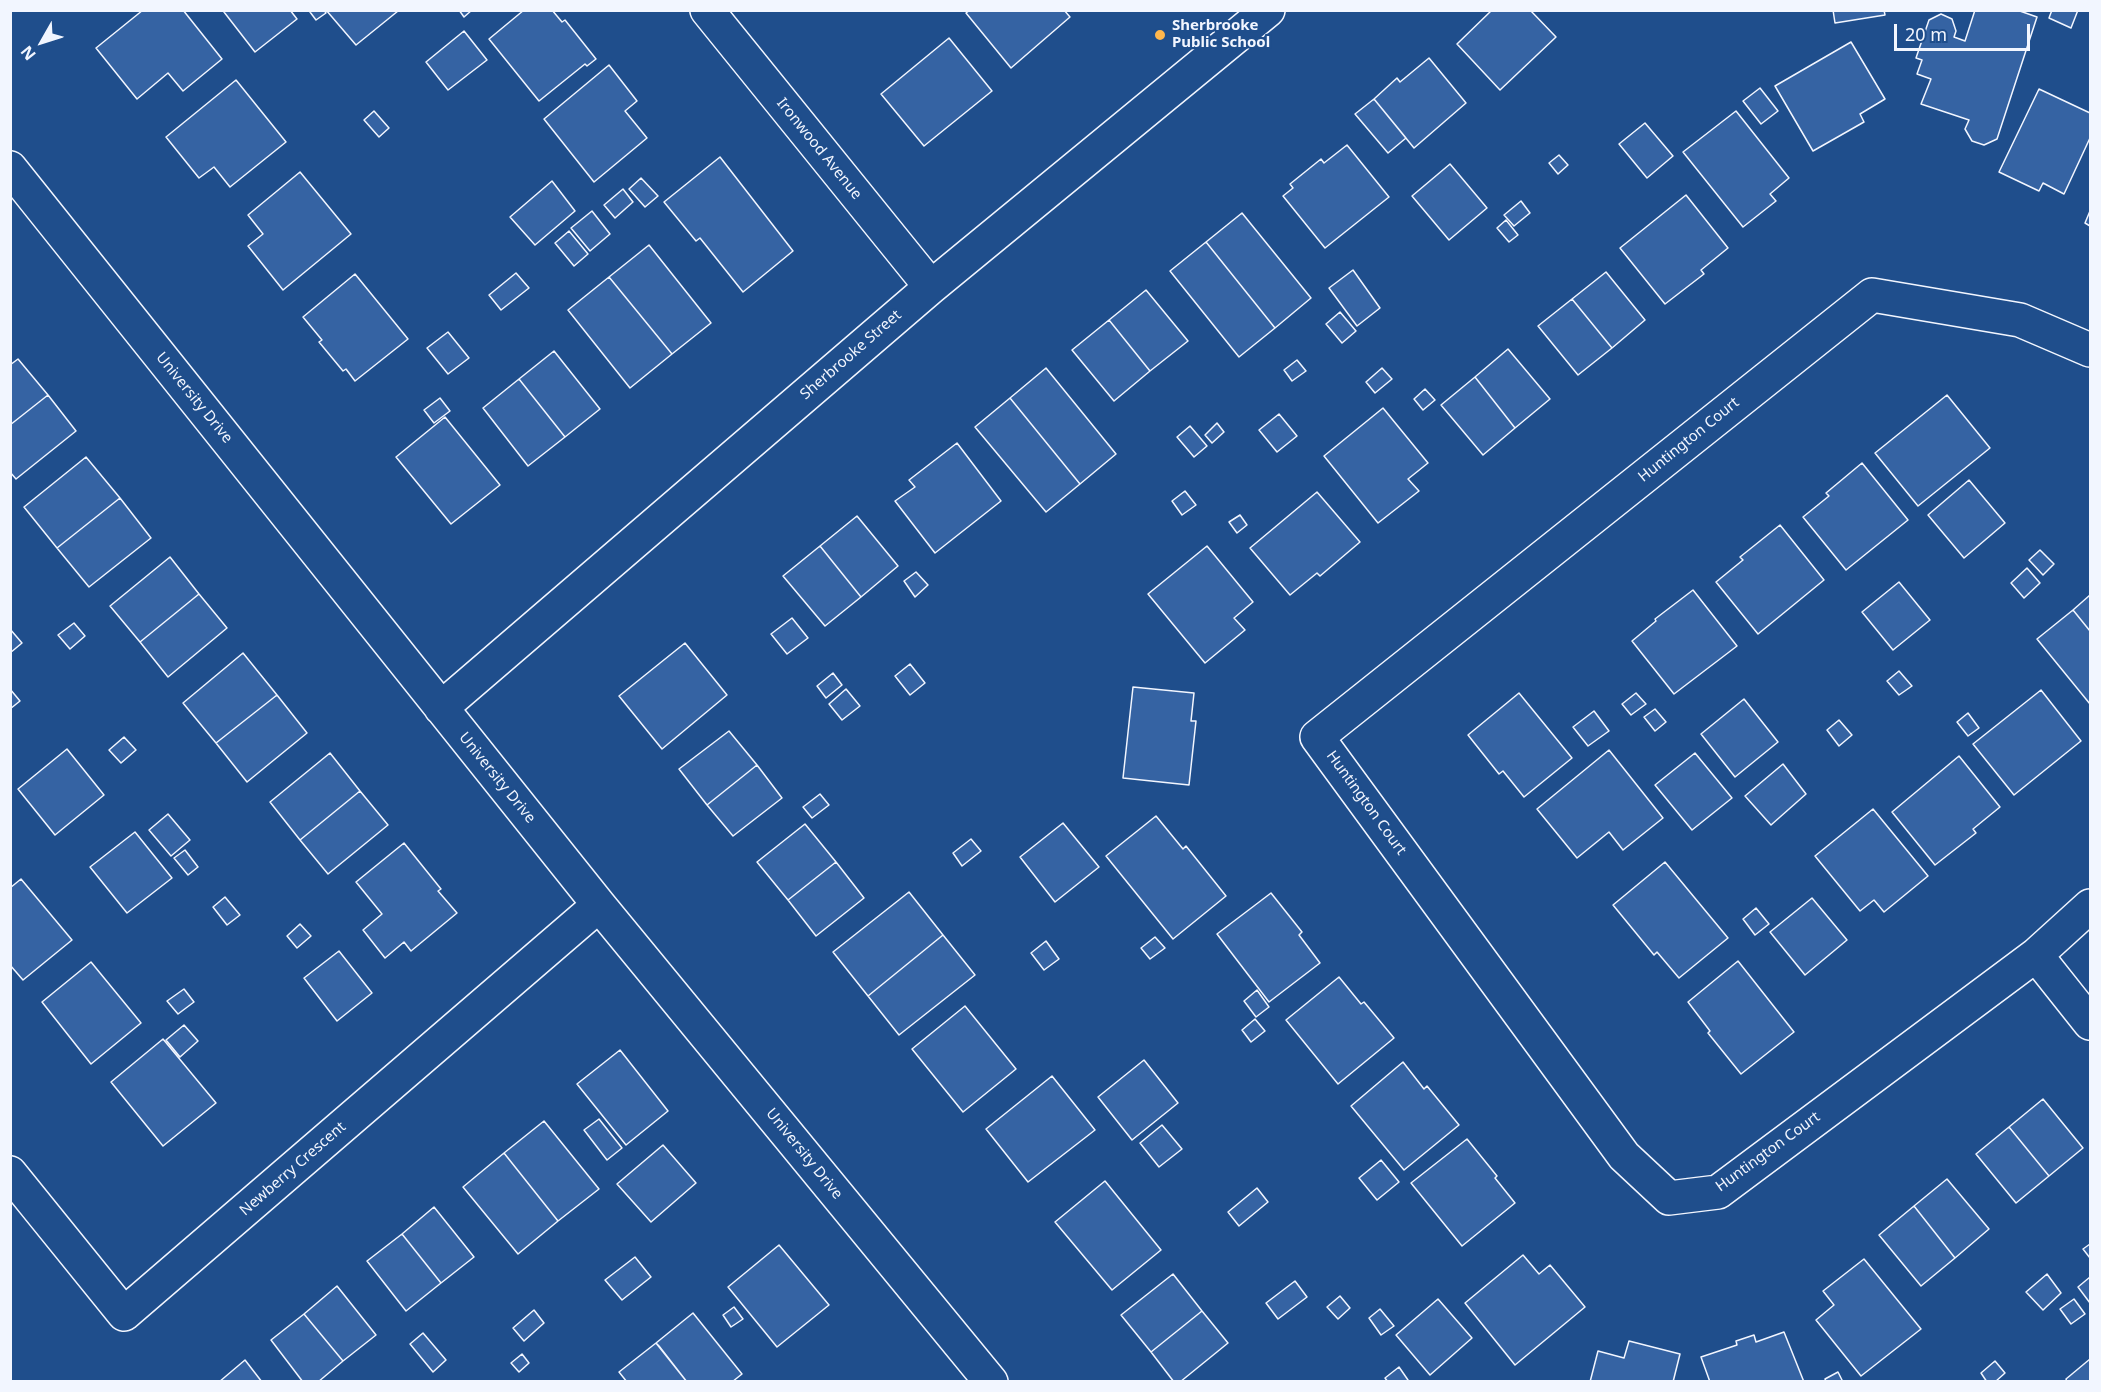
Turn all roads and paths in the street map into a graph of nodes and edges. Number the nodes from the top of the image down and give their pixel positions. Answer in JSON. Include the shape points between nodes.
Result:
{"nodes":[{"id":1,"x":707,"y":10,"type":"edge"},
{"id":2,"x":1268,"y":10,"type":"edge"},
{"id":3,"x":10,"y":168,"type":"edge"},
{"id":4,"x":931,"y":287,"type":"junction"},
{"id":5,"x":2091,"y":350,"type":"edge"},
{"id":6,"x":441,"y":708,"type":"junction"},
{"id":7,"x":599,"y":905,"type":"junction"},
{"id":8,"x":2091,"y":906,"type":"edge"},
{"id":9,"x":2036,"y":955,"type":"junction"},
{"id":10,"x":2091,"y":1023,"type":"edge"},
{"id":11,"x":10,"y":1173,"type":"edge"},
{"id":12,"x":988,"y":1381,"type":"edge"}],
"edges":[{"from":1,"to":4,"type":"street","name":"Ironwood Avenue"},
{"from":2,"to":4,"type":"street","name":"Sherbrooke Street"},
{"from":3,"to":6,"type":"street","name":"University Drive"},
{"from":4,"to":6,"type":"street","name":"Sherbrooke Street"},
{"from":5,"to":9,"type":"street","name":"Huntington Court","via":[[2020,320],[1872,295],[1317,737],[1624,1156],[1669,1198],[1718,1192]]},
{"from":6,"to":7,"type":"street","name":"University Drive"},
{"from":7,"to":11,"type":"street","name":"Newberry Crescent","via":[[124,1314]]},
{"from":7,"to":12,"type":"street","name":"University Drive"},
{"from":8,"to":9,"type":"street","name":"Huntington Court"},
{"from":9,"to":10,"type":"street"}]}
